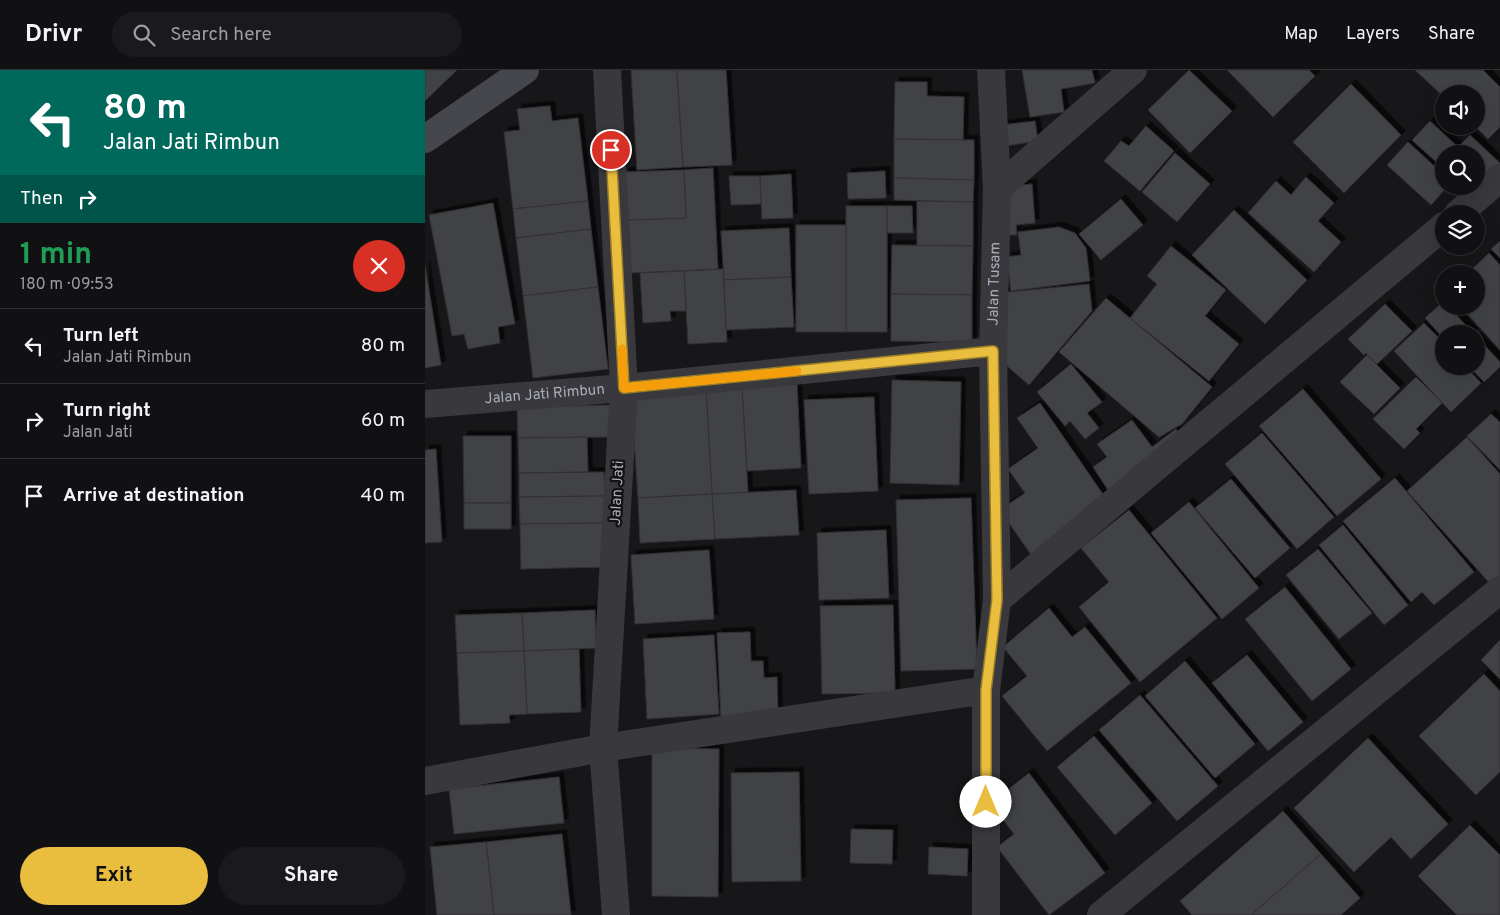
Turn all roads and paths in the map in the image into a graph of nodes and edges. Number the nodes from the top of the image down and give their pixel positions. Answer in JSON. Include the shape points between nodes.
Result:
{"nodes":[{"id":1,"x":525,"y":70,"type":"edge"},
{"id":2,"x":607,"y":70,"type":"edge"},
{"id":3,"x":991,"y":70,"type":"edge"},
{"id":4,"x":1133,"y":70,"type":"edge"},
{"id":5,"x":425,"y":139,"type":"edge"},
{"id":6,"x":1500,"y":178,"type":"edge"},
{"id":7,"x":997,"y":188,"type":"junction"},
{"id":8,"x":1468,"y":205,"type":"edge"},
{"id":9,"x":1435,"y":234,"type":"edge"},
{"id":10,"x":993,"y":351,"type":"junction"},
{"id":11,"x":624,"y":388,"type":"junction"},
{"id":12,"x":425,"y":404,"type":"edge"},
{"id":13,"x":1500,"y":590,"type":"edge"},
{"id":14,"x":997,"y":600,"type":"junction"},
{"id":15,"x":986,"y":690,"type":"junction"},
{"id":16,"x":603,"y":748,"type":"junction"},
{"id":17,"x":425,"y":781,"type":"edge"},
{"id":18,"x":616,"y":915,"type":"edge"},
{"id":19,"x":986,"y":915,"type":"edge"},
{"id":20,"x":1101,"y":915,"type":"edge"}],
"edges":[{"from":1,"to":5,"type":"street"},
{"from":2,"to":11,"type":"street","name":"Jalan Jati"},
{"from":3,"to":7,"type":"street","name":"Jalan Tusam"},
{"from":4,"to":7,"type":"street"},
{"from":6,"to":8,"type":"street"},
{"from":7,"to":10,"type":"street","name":"Jalan Tusam"},
{"from":9,"to":14,"type":"street"},
{"from":10,"to":11,"type":"street","name":"Jalan Jati Rimbun"},
{"from":10,"to":14,"type":"street","name":"Jalan Tusam"},
{"from":11,"to":12,"type":"street","name":"Jalan Jati Rimbun"},
{"from":11,"to":16,"type":"street","name":"Jalan Jati"},
{"from":13,"to":20,"type":"street"},
{"from":14,"to":15,"type":"street","name":"Jalan Tusam"},
{"from":15,"to":16,"type":"street"},
{"from":15,"to":19,"type":"street","name":"Jalan Tusam"},
{"from":16,"to":17,"type":"street"},
{"from":16,"to":18,"type":"street","name":"Jalan Jati"}]}
